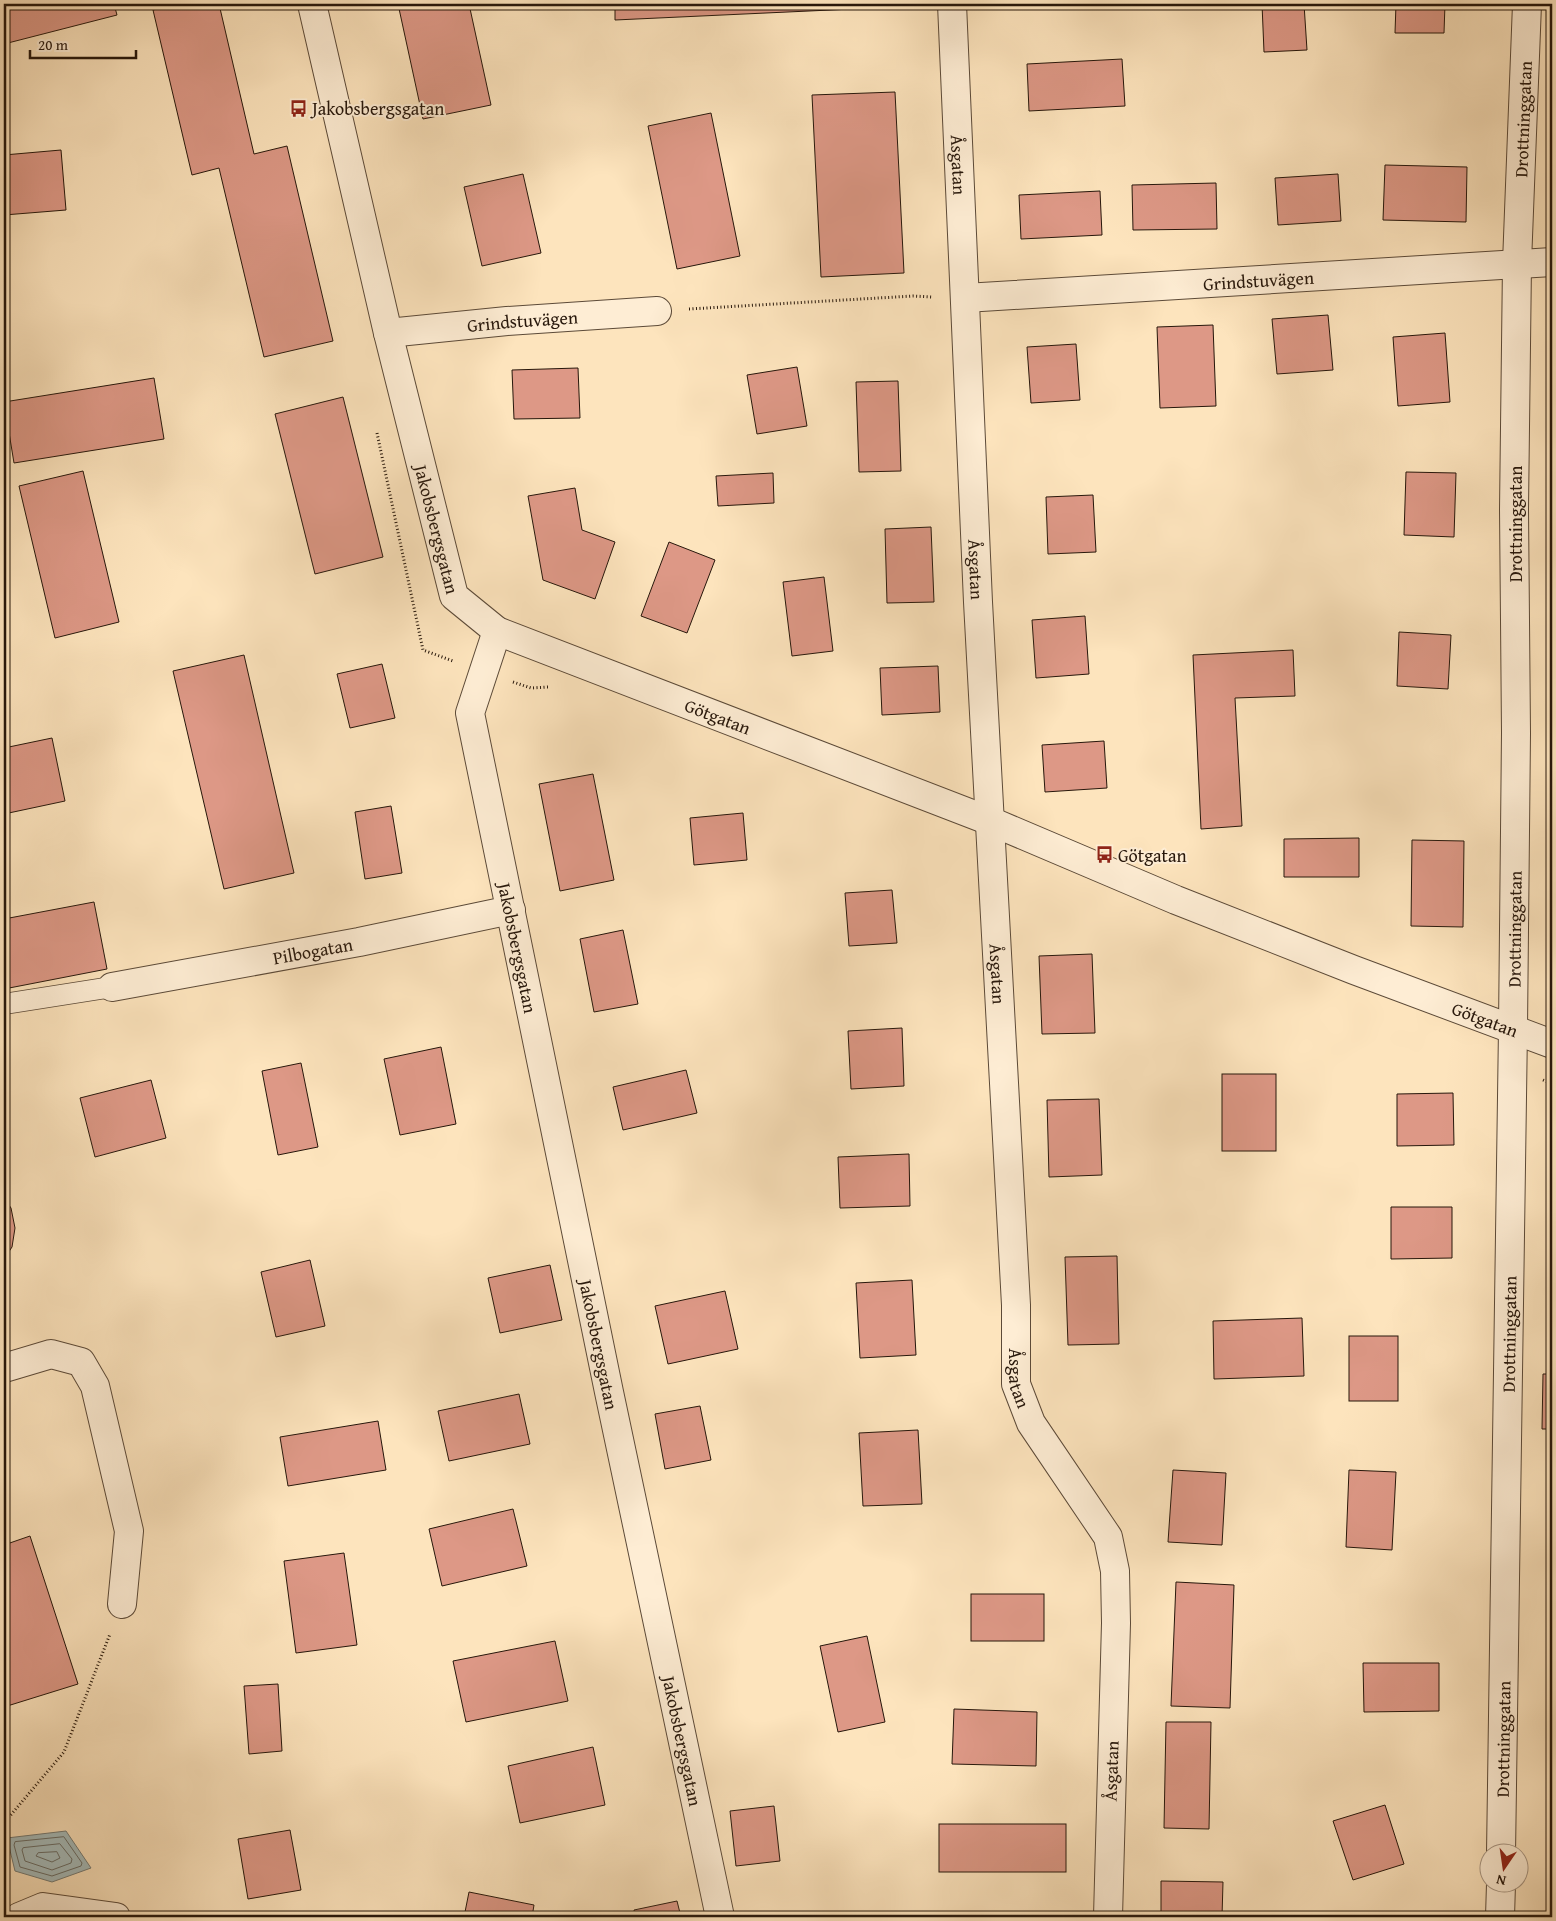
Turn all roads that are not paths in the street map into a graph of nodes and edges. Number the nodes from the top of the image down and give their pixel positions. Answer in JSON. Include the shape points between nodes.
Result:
{"nodes":[{"id":1,"x":312,"y":4,"type":"edge"},
{"id":2,"x":952,"y":4,"type":"edge"},
{"id":3,"x":1527,"y":4,"type":"edge"},
{"id":4,"x":1552,"y":262,"type":"edge"},
{"id":5,"x":1517,"y":263,"type":"junction"},
{"id":6,"x":965,"y":298,"type":"junction"},
{"id":7,"x":657,"y":311,"type":"road end"},
{"id":8,"x":388,"y":333,"type":"junction"},
{"id":9,"x":497,"y":631,"type":"junction"},
{"id":10,"x":990,"y":821,"type":"junction"},
{"id":11,"x":511,"y":910,"type":"junction"},
{"id":12,"x":112,"y":987,"type":"joint"},
{"id":13,"x":4,"y":1004,"type":"edge"},
{"id":14,"x":1513,"y":1028,"type":"junction"},
{"id":15,"x":1552,"y":1044,"type":"edge"},
{"id":16,"x":4,"y":1368,"type":"edge"},
{"id":17,"x":122,"y":1604,"type":"road end"},
{"id":18,"x":1501,"y":1844,"type":"edge"},
{"id":19,"x":1500,"y":1894,"type":"edge"},
{"id":20,"x":19,"y":1917,"type":"edge"},
{"id":21,"x":116,"y":1917,"type":"edge"},
{"id":22,"x":720,"y":1917,"type":"edge"},
{"id":23,"x":1108,"y":1917,"type":"edge"},
{"id":24,"x":1500,"y":1917,"type":"edge"}],
"edges":[{"from":1,"to":8,"type":"street","name":"Jakobsbergsgatan"},
{"from":2,"to":6,"type":"street","name":"Åsgatan"},
{"from":3,"to":5,"type":"street","name":"Drottninggatan"},
{"from":4,"to":5,"type":"street","name":"Grindstuvägen"},
{"from":5,"to":6,"type":"street","name":"Grindstuvägen"},
{"from":5,"to":14,"type":"street","name":"Drottninggatan"},
{"from":6,"to":10,"type":"street","name":"Åsgatan"},
{"from":7,"to":8,"type":"street","name":"Grindstuvägen","via":[[507,320]]},
{"from":8,"to":9,"type":"street","name":"Jakobsbergsgatan","via":[[454,596]]},
{"from":9,"to":10,"type":"street","name":"Götgatan"},
{"from":9,"to":11,"type":"street","name":"Jakobsbergsgatan","via":[[470,713]]},
{"from":10,"to":14,"type":"street","name":"Götgatan","via":[[1176,900]]},
{"from":10,"to":23,"type":"street","name":"Åsgatan","via":[[1016,1305],[1016,1384],[1030,1423],[1108,1537],[1115,1571]]},
{"from":11,"to":12,"type":"street","name":"Pilbogatan","via":[[360,942]]},
{"from":11,"to":22,"type":"street","name":"Jakobsbergsgatan"},
{"from":12,"to":13,"type":"lane"},
{"from":14,"to":15,"type":"street","name":"Götgatan"},
{"from":14,"to":18,"type":"street","name":"Drottninggatan"},
{"from":16,"to":17,"type":"street","via":[[51,1354],[81,1362],[95,1386],[129,1531]]},
{"from":19,"to":24,"type":"street"},
{"from":20,"to":21,"type":"street","via":[[43,1907]]}]}
